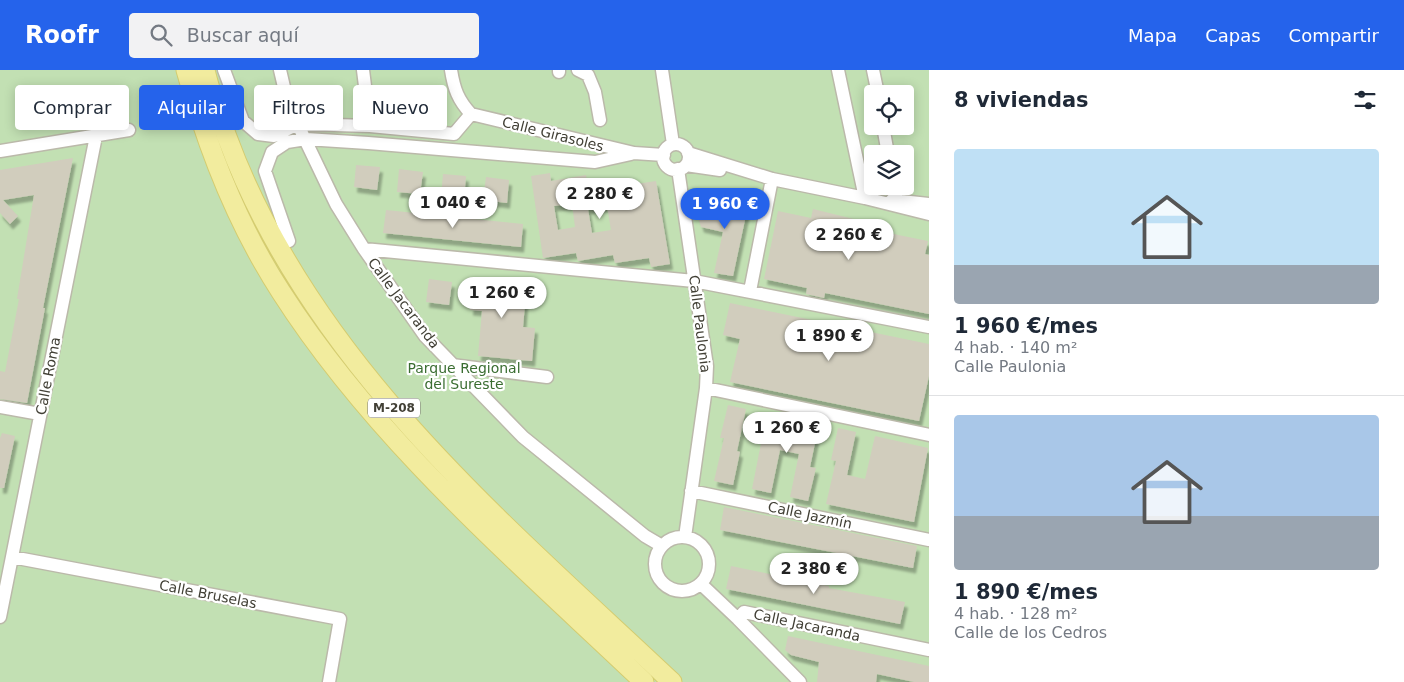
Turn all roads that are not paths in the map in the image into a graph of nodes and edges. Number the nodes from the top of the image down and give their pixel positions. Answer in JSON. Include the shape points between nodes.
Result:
{"nodes":[{"id":1,"x":186,"y":70,"type":"edge"},
{"id":2,"x":205,"y":70,"type":"edge"},
{"id":3,"x":224,"y":70,"type":"edge"},
{"id":4,"x":280,"y":70,"type":"edge"},
{"id":5,"x":363,"y":70,"type":"edge"},
{"id":6,"x":451,"y":70,"type":"edge"},
{"id":7,"x":662,"y":70,"type":"edge"},
{"id":8,"x":838,"y":70,"type":"edge"},
{"id":9,"x":874,"y":70,"type":"edge"},
{"id":10,"x":586,"y":72,"type":"edge"},
{"id":11,"x":284,"y":85,"type":"edge"},
{"id":12,"x":365,"y":85,"type":"edge"},
{"id":13,"x":876,"y":85,"type":"edge"},
{"id":14,"x":471,"y":114,"type":"junction"},
{"id":15,"x":600,"y":120,"type":"dead end"},
{"id":16,"x":129,"y":130,"type":"dead end"},
{"id":17,"x":286,"y":130,"type":"edge"},
{"id":18,"x":301,"y":130,"type":"edge"},
{"id":19,"x":412,"y":130,"type":"edge"},
{"id":20,"x":454,"y":134,"type":"junction"},
{"id":21,"x":96,"y":136,"type":"junction"},
{"id":22,"x":306,"y":139,"type":"junction"},
{"id":23,"x":673,"y":144,"type":"junction"},
{"id":24,"x":453,"y":150,"type":"junction"},
{"id":25,"x":0,"y":151,"type":"edge"},
{"id":26,"x":634,"y":153,"type":"junction"},
{"id":27,"x":664,"y":155,"type":"junction"},
{"id":28,"x":684,"y":162,"type":"junction"},
{"id":29,"x":772,"y":179,"type":"junction"},
{"id":30,"x":896,"y":195,"type":"edge"},
{"id":31,"x":866,"y":198,"type":"junction"},
{"id":32,"x":897,"y":200,"type":"junction"},
{"id":33,"x":929,"y":204,"type":"edge"},
{"id":34,"x":929,"y":214,"type":"edge"},
{"id":35,"x":289,"y":241,"type":"dead end"},
{"id":36,"x":364,"y":250,"type":"junction"},
{"id":37,"x":694,"y":281,"type":"junction"},
{"id":38,"x":750,"y":291,"type":"junction"},
{"id":39,"x":929,"y":327,"type":"edge"},
{"id":40,"x":452,"y":365,"type":"junction"},
{"id":41,"x":547,"y":377,"type":"dead end"},
{"id":42,"x":706,"y":388,"type":"junction"},
{"id":43,"x":0,"y":407,"type":"edge"},
{"id":44,"x":40,"y":414,"type":"junction"},
{"id":45,"x":929,"y":435,"type":"edge"},
{"id":46,"x":691,"y":491,"type":"junction"},
{"id":47,"x":685,"y":537,"type":"junction"},
{"id":48,"x":929,"y":540,"type":"edge"},
{"id":49,"x":662,"y":546,"type":"junction"},
{"id":50,"x":12,"y":557,"type":"junction"},
{"id":51,"x":701,"y":584,"type":"junction"},
{"id":52,"x":0,"y":616,"type":"edge"},
{"id":53,"x":738,"y":619,"type":"junction"},
{"id":54,"x":929,"y":650,"type":"edge"},
{"id":55,"x":329,"y":682,"type":"edge"},
{"id":56,"x":644,"y":682,"type":"edge"},
{"id":57,"x":672,"y":682,"type":"edge"},
{"id":58,"x":800,"y":682,"type":"edge"}],
"edges":[{"from":1,"to":56,"type":"main road","number":"M-208","via":[[198,117],[233,205],[280,291],[326,358],[448,496]]},
{"from":2,"to":57,"type":"main road","number":"M-208","via":[[244,181],[293,276],[362,373],[451,471]]},
{"from":3,"to":17,"type":"street","via":[[243,121],[258,134],[274,136]]},
{"from":4,"to":11,"type":"street","name":"Calle Jacaranda"},
{"from":5,"to":12,"type":"street"},
{"from":6,"to":14,"type":"street","via":[[460,102]]},
{"from":7,"to":23,"type":"street"},
{"from":8,"to":31,"type":"street"},
{"from":9,"to":13,"type":"street"},
{"from":10,"to":15,"type":"street","via":[[595,92]]},
{"from":14,"to":20,"type":"street"},
{"from":14,"to":26,"type":"street","name":"Calle Girasoles"},
{"from":16,"to":21,"type":"street"},
{"from":18,"to":22,"type":"street","name":"Calle Jacaranda"},
{"from":19,"to":20,"type":"street"},
{"from":20,"to":24,"type":"street"},
{"from":21,"to":25,"type":"street"},
{"from":21,"to":44,"type":"street","name":"Calle Roma"},
{"from":22,"to":24,"type":"street","name":"Calle Girasoles"},
{"from":22,"to":35,"type":"street","name":"Calle Girasoles","via":[[287,142],[272,152],[265,171]]},
{"from":22,"to":36,"type":"street","name":"Calle Jacaranda","via":[[336,204]]},
{"from":23,"to":27,"type":"street","via":[[668,146]]},
{"from":23,"to":28,"type":"street","via":[[680,145]]},
{"from":24,"to":26,"type":"street","name":"Calle Girasoles","via":[[595,162]]},
{"from":26,"to":27,"type":"street","name":"Calle Girasoles"},
{"from":27,"to":28,"type":"street","via":[[666,164],[671,168]]},
{"from":28,"to":29,"type":"street"},
{"from":28,"to":37,"type":"street","name":"Calle Paulonia"},
{"from":29,"to":31,"type":"street"},
{"from":29,"to":38,"type":"street"},
{"from":30,"to":32,"type":"street"},
{"from":31,"to":32,"type":"street"},
{"from":31,"to":34,"type":"street"},
{"from":32,"to":33,"type":"street"},
{"from":36,"to":37,"type":"street"},
{"from":36,"to":40,"type":"street","name":"Calle Jacaranda","via":[[425,336]]},
{"from":37,"to":38,"type":"street"},
{"from":37,"to":42,"type":"street","name":"Calle Paulonia","via":[[707,366]]},
{"from":38,"to":39,"type":"street"},
{"from":40,"to":41,"type":"street"},
{"from":40,"to":49,"type":"street","name":"Calle Jacaranda","via":[[522,437],[645,536]]},
{"from":42,"to":45,"type":"street"},
{"from":42,"to":46,"type":"street","name":"Calle Paulonia"},
{"from":43,"to":44,"type":"street"},
{"from":44,"to":50,"type":"street","name":"Calle Roma"},
{"from":46,"to":47,"type":"street","name":"Calle Paulonia"},
{"from":46,"to":48,"type":"street","name":"Calle Jazmín"},
{"from":47,"to":49,"type":"street"},
{"from":47,"to":51,"type":"street","via":[[701,545],[709,560],[709,568]]},
{"from":49,"to":51,"type":"street","via":[[657,553],[655,570],[664,585],[687,591]]},
{"from":50,"to":52,"type":"street","name":"Calle Roma"},
{"from":50,"to":55,"type":"street","name":"Calle Bruselas","via":[[340,619]]},
{"from":51,"to":53,"type":"street","name":"Calle Jacaranda"},
{"from":53,"to":54,"type":"street","name":"Calle Jacaranda","via":[[744,612]]},
{"from":53,"to":58,"type":"street"}]}
